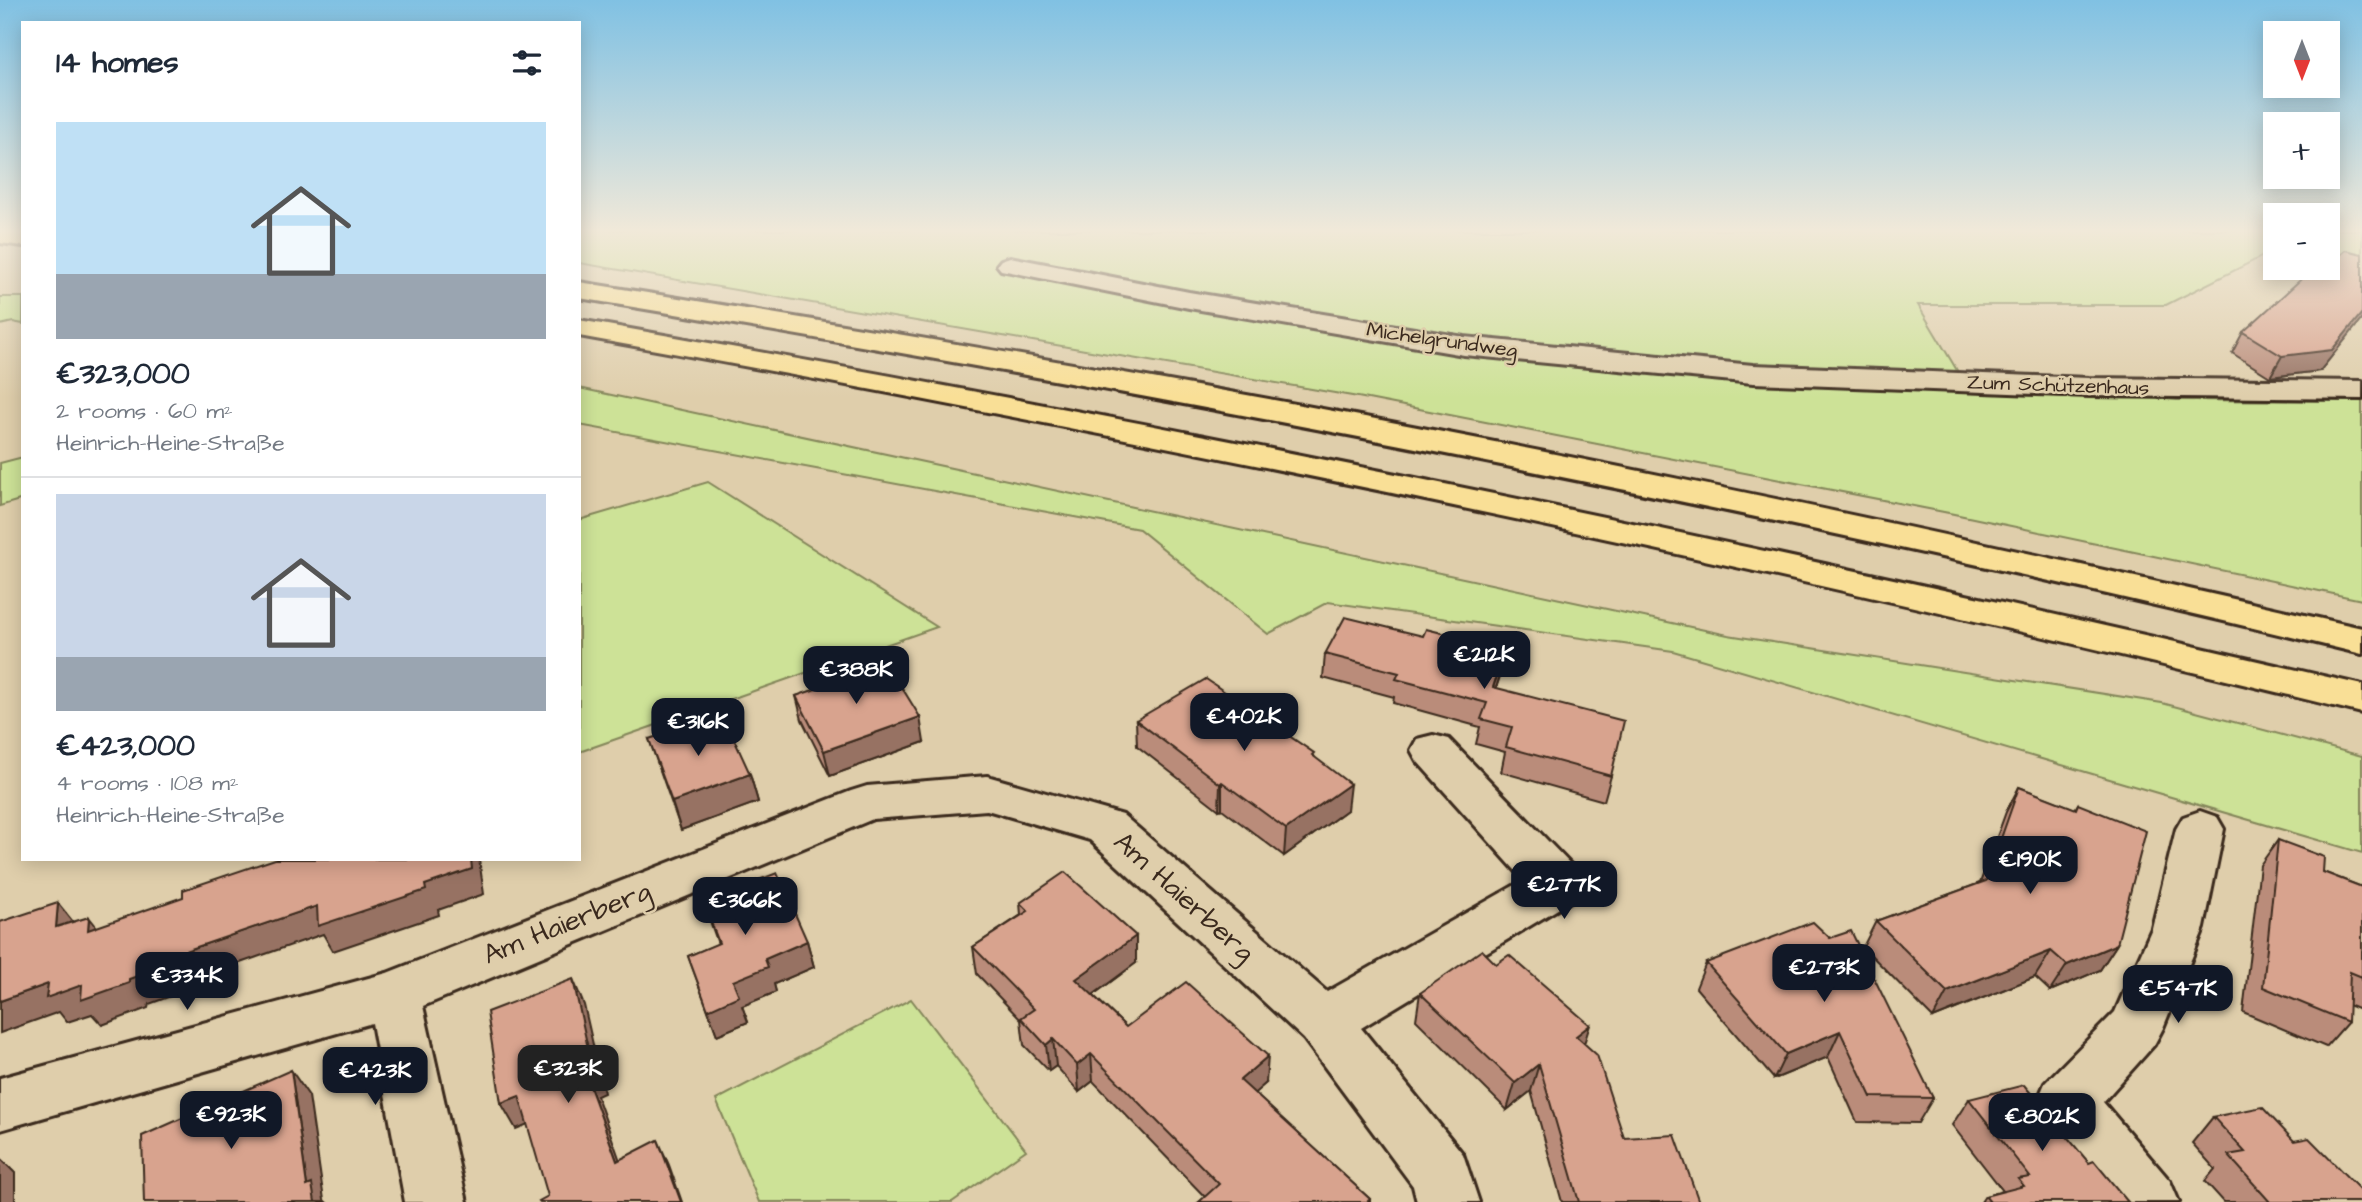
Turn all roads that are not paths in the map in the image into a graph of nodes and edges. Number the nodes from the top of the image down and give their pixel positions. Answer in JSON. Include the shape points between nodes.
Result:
{"nodes":[{"id":1,"x":1118,"y":286,"type":"edge"},
{"id":2,"x":581,"y":290,"type":"edge"},
{"id":3,"x":581,"y":328,"type":"edge"},
{"id":4,"x":1753,"y":374,"type":"joint"},
{"id":5,"x":2362,"y":390,"type":"edge"},
{"id":6,"x":2362,"y":640,"type":"edge"},
{"id":7,"x":2362,"y":699,"type":"edge"},
{"id":8,"x":1433,"y":750,"type":"dead end"},
{"id":9,"x":2200,"y":829,"type":"dead end"},
{"id":10,"x":394,"y":994,"type":"junction"},
{"id":11,"x":1323,"y":1022,"type":"junction"},
{"id":12,"x":0,"y":1104,"type":"edge"},
{"id":13,"x":436,"y":1202,"type":"edge"},
{"id":14,"x":1448,"y":1202,"type":"edge"},
{"id":15,"x":2148,"y":1202,"type":"edge"}],
"edges":[{"from":1,"to":4,"type":"street","name":"Michelgrundweg","via":[[1464,346]]},
{"from":2,"to":6,"type":"highway","via":[[1411,436],[1948,545]]},
{"from":3,"to":7,"type":"highway","via":[[1425,486],[1914,593]]},
{"from":4,"to":5,"type":"street","name":"Zum Schützenhaus","via":[[2102,388]]},
{"from":8,"to":11,"type":"street","via":[[1558,884]]},
{"from":9,"to":15,"type":"street","via":[[2179,928],[2135,1028],[2066,1102]]},
{"from":10,"to":11,"type":"street","name":"Am Haierberg","via":[[867,803],[988,793],[1106,827]]},
{"from":10,"to":12,"type":"street","name":"Am Haierberg"},
{"from":10,"to":13,"type":"street"},
{"from":11,"to":14,"type":"street","name":"Am Haierberg","via":[[1441,1174]]}]}
